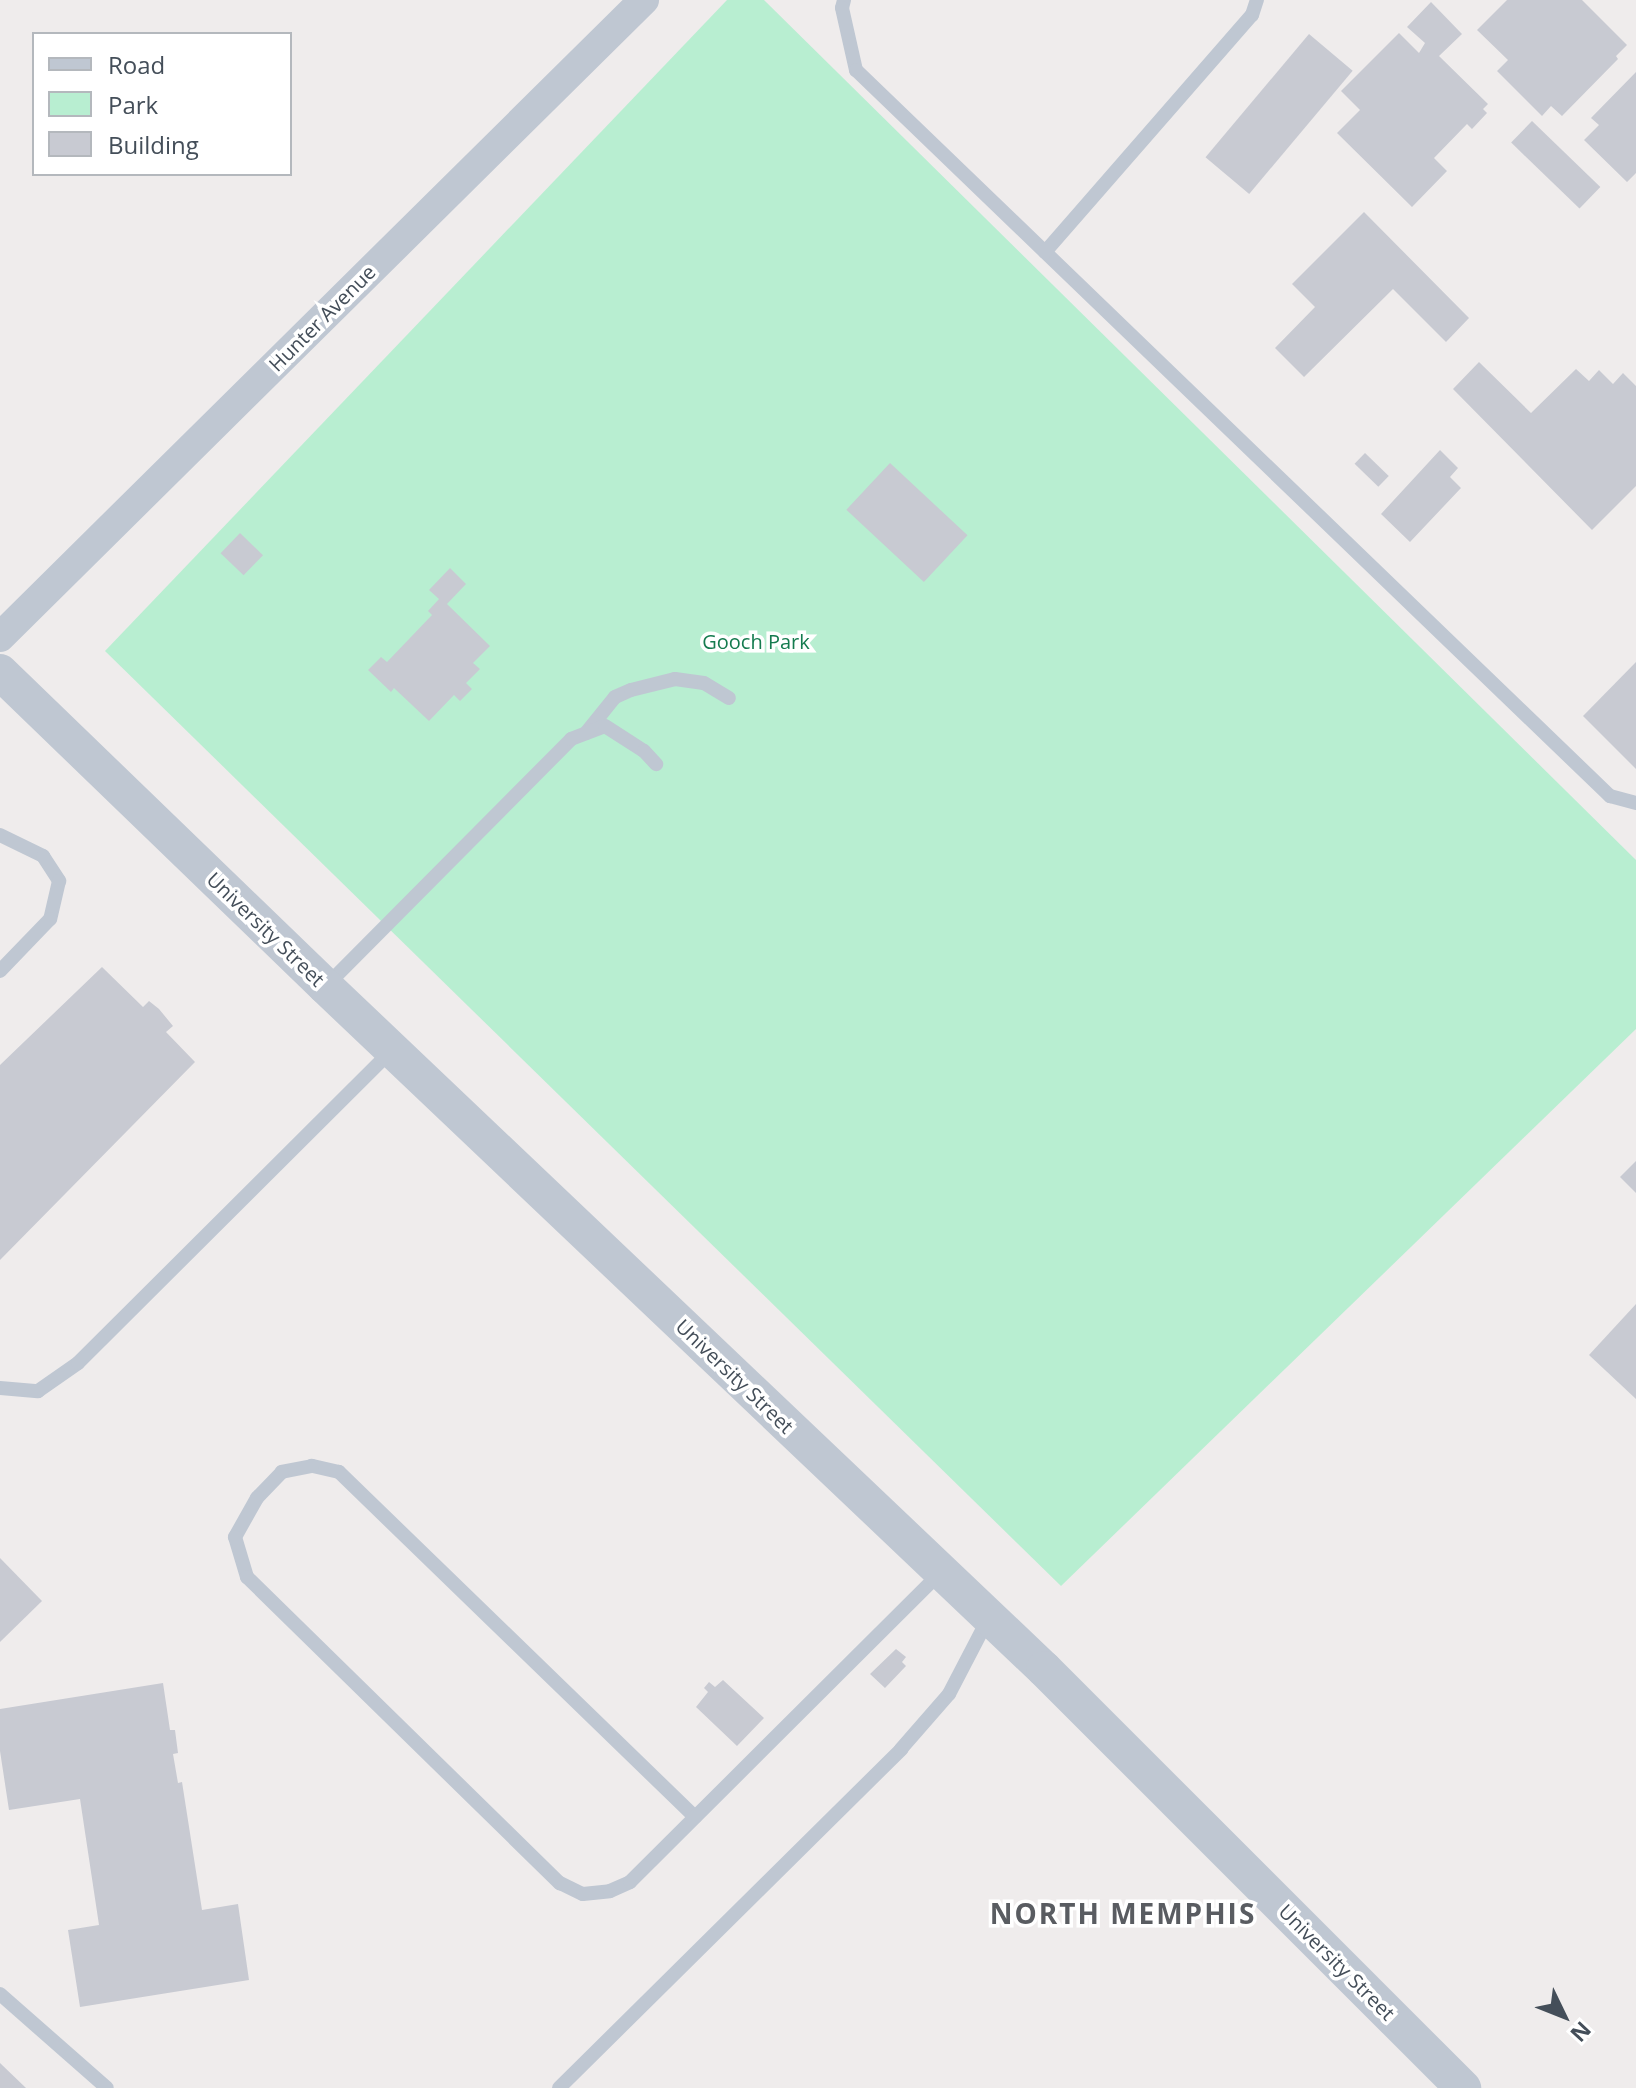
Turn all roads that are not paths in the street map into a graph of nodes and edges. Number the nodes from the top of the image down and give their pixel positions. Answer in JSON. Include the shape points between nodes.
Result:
{"nodes":[{"id":1,"x":644,"y":0,"type":"edge"},
{"id":2,"x":844,"y":0,"type":"edge"},
{"id":3,"x":1257,"y":0,"type":"edge"},
{"id":4,"x":1045,"y":252,"type":"junction"},
{"id":5,"x":0,"y":637,"type":"edge"},
{"id":6,"x":0,"y":672,"type":"edge"},
{"id":7,"x":729,"y":698,"type":"dead end"},
{"id":8,"x":586,"y":733,"type":"junction"},
{"id":9,"x":656,"y":764,"type":"dead end"},
{"id":10,"x":1636,"y":803,"type":"edge"},
{"id":11,"x":0,"y":835,"type":"edge"},
{"id":12,"x":0,"y":971,"type":"edge"},
{"id":13,"x":325,"y":986,"type":"junction"},
{"id":14,"x":392,"y":1050,"type":"junction"},
{"id":15,"x":0,"y":1388,"type":"edge"},
{"id":16,"x":941,"y":1572,"type":"junction"},
{"id":17,"x":989,"y":1617,"type":"junction"},
{"id":18,"x":695,"y":1817,"type":"junction"},
{"id":19,"x":0,"y":1994,"type":"edge"},
{"id":20,"x":107,"y":2088,"type":"edge"},
{"id":21,"x":559,"y":2088,"type":"edge"},
{"id":22,"x":1463,"y":2088,"type":"edge"}],
"edges":[{"from":1,"to":5,"type":"street","name":"Hunter Avenue"},
{"from":2,"to":4,"type":"lane","via":[[856,70]]},
{"from":3,"to":4,"type":"lane","via":[[1252,15]]},
{"from":4,"to":10,"type":"lane","via":[[1610,796]]},
{"from":6,"to":13,"type":"street","name":"University Street"},
{"from":7,"to":8,"type":"lane","via":[[704,683],[675,679],[615,697]]},
{"from":8,"to":9,"type":"lane","via":[[605,726]]},
{"from":8,"to":13,"type":"lane","via":[[571,739]]},
{"from":11,"to":12,"type":"lane","via":[[43,856],[59,881],[50,919]]},
{"from":13,"to":14,"type":"street","name":"University Street"},
{"from":14,"to":15,"type":"lane","via":[[78,1363],[38,1391]]},
{"from":14,"to":16,"type":"street","name":"University Street"},
{"from":16,"to":17,"type":"street","name":"University Street"},
{"from":16,"to":18,"type":"lane"},
{"from":17,"to":21,"type":"lane","via":[[949,1694],[901,1749]]},
{"from":17,"to":22,"type":"street","name":"University Street"},
{"from":18,"to":18,"type":"lane","via":[[630,1882],[583,1894],[560,1883],[247,1577],[235,1537],[257,1498],[282,1472],[312,1466],[339,1472]]},
{"from":19,"to":20,"type":"lane"}]}
